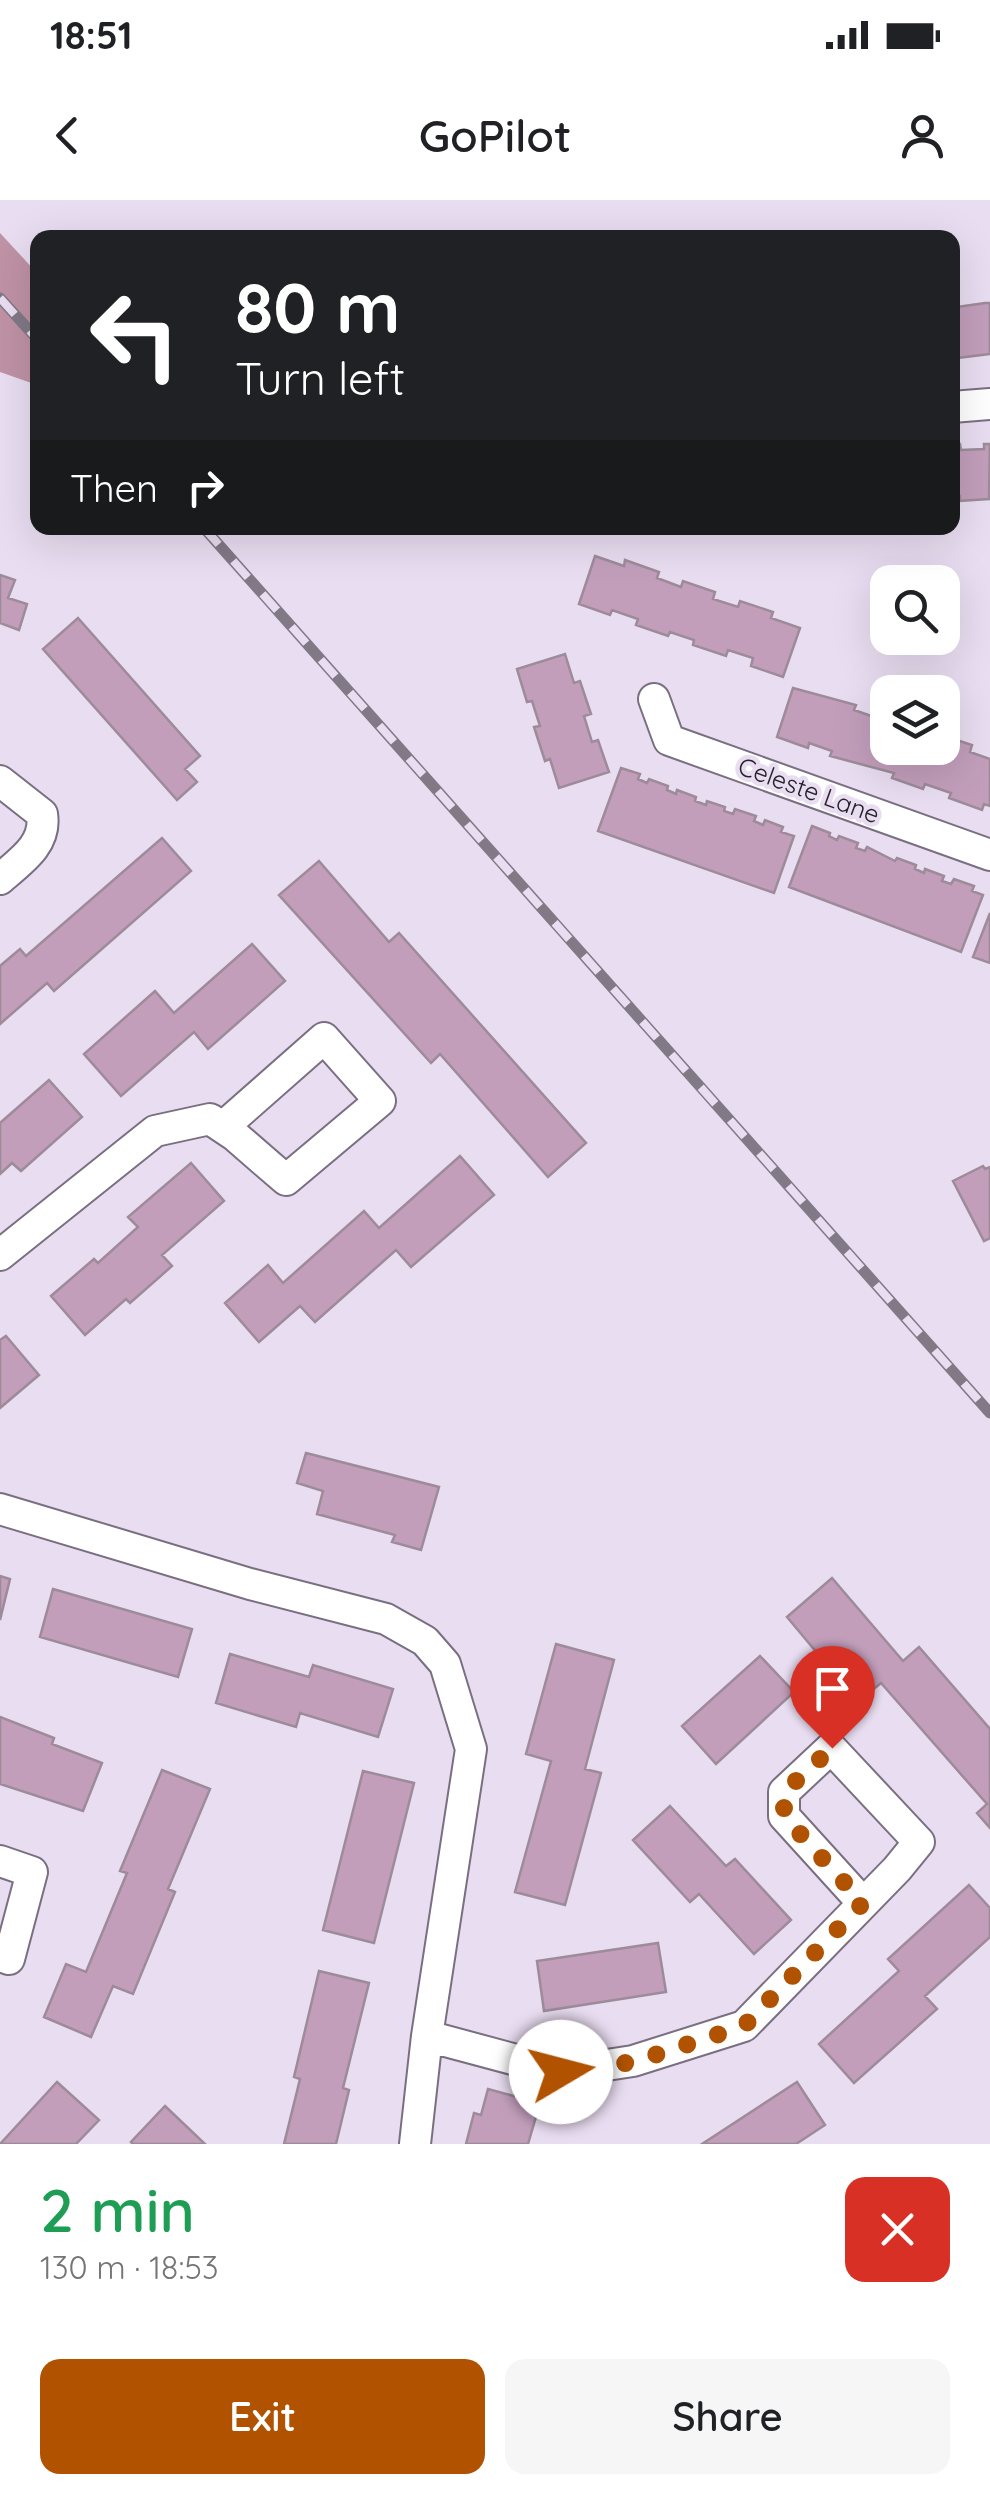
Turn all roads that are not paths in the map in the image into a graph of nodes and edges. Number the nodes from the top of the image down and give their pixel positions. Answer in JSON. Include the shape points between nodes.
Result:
{"nodes":[{"id":1,"x":990,"y":404,"type":"edge"},
{"id":2,"x":960,"y":406,"type":"edge"},
{"id":3,"x":654,"y":699,"type":"dead end"},
{"id":4,"x":0,"y":782,"type":"edge"},
{"id":5,"x":990,"y":855,"type":"edge"},
{"id":6,"x":0,"y":879,"type":"edge"},
{"id":7,"x":223,"y":1127,"type":"junction"},
{"id":8,"x":0,"y":1256,"type":"edge"},
{"id":9,"x":0,"y":1509,"type":"edge"},
{"id":10,"x":0,"y":1861,"type":"edge"},
{"id":11,"x":863,"y":1903,"type":"junction"},
{"id":12,"x":0,"y":1956,"type":"edge"},
{"id":13,"x":427,"y":2036,"type":"junction"},
{"id":14,"x":415,"y":2144,"type":"edge"}],
"edges":[{"from":1,"to":2,"type":"street"},
{"from":3,"to":5,"type":"street","name":"Celeste Lane","via":[[669,740]]},
{"from":4,"to":6,"type":"street","via":[[42,814],[44,828],[30,853]]},
{"from":7,"to":7,"type":"street","via":[[286,1180],[380,1100],[324,1038]]},
{"from":7,"to":8,"type":"street","via":[[210,1119],[155,1131]]},
{"from":9,"to":13,"type":"street","via":[[386,1619],[425,1641],[444,1664],[471,1748]]},
{"from":10,"to":12,"type":"street","via":[[32,1872],[9,1959]]},
{"from":11,"to":11,"type":"street","via":[[919,1842],[832,1748],[784,1792],[784,1816]]},
{"from":11,"to":13,"type":"street","via":[[744,2026],[633,2062],[561,2072]]},
{"from":13,"to":14,"type":"street"}]}
